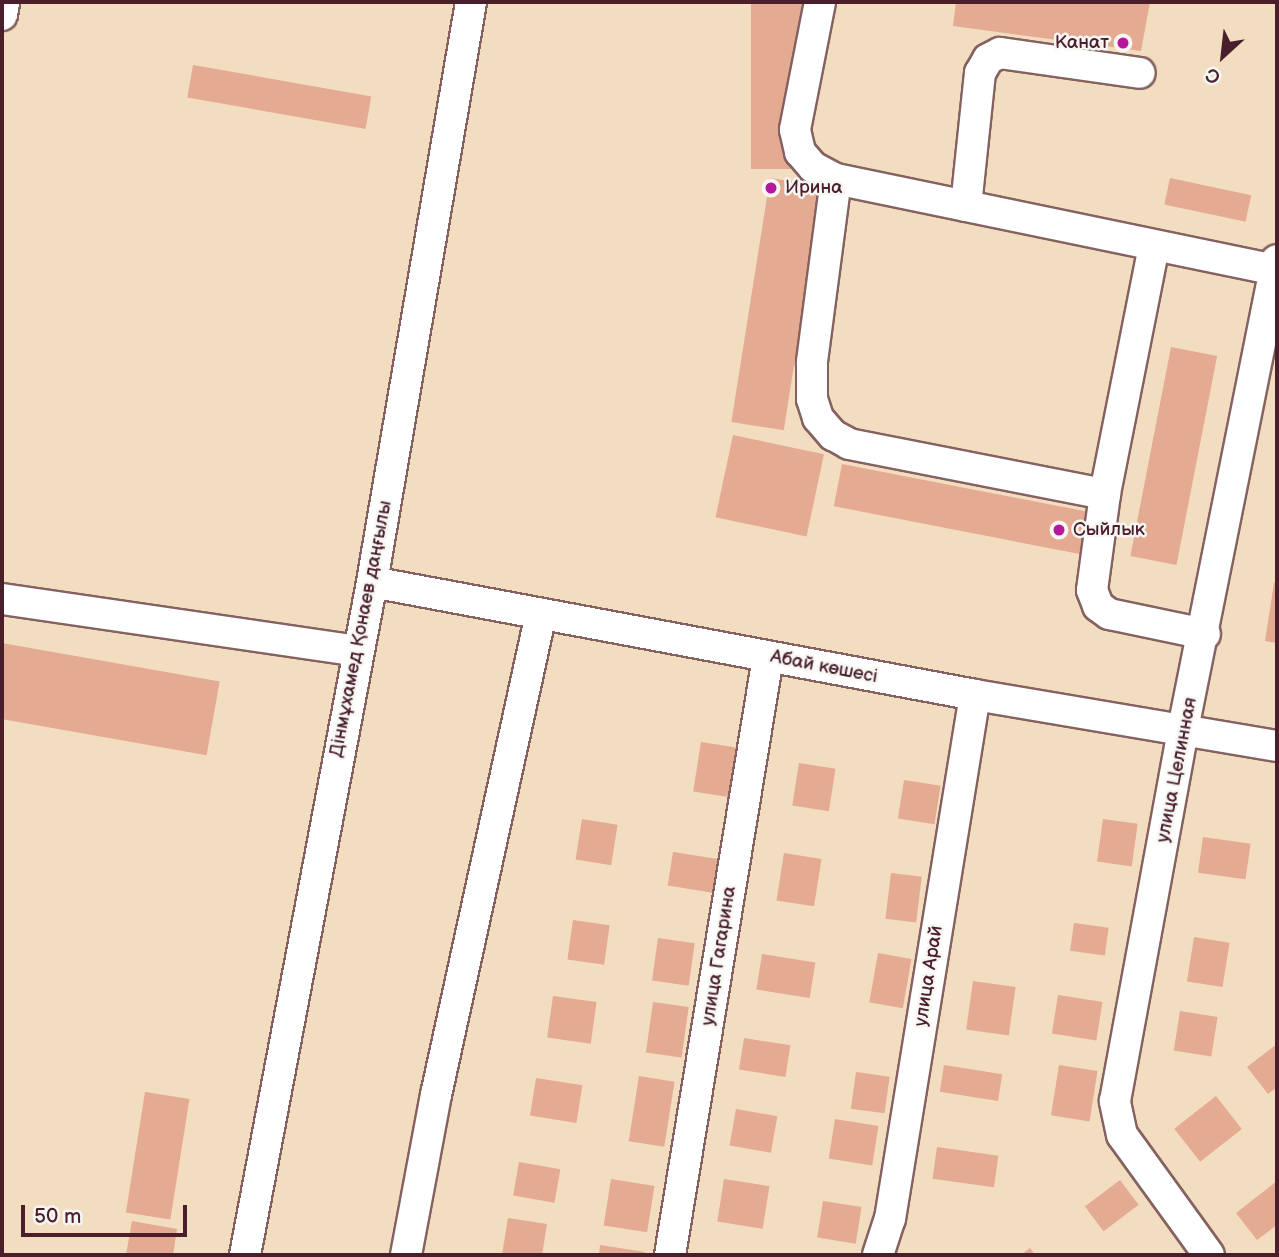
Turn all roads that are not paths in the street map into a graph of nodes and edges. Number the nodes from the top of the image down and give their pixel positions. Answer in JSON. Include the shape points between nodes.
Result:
{"nodes":[{"id":1,"x":4,"y":2,"type":"edge"},
{"id":2,"x":471,"y":2,"type":"edge"},
{"id":3,"x":820,"y":2,"type":"edge"},
{"id":4,"x":2,"y":15,"type":"edge"},
{"id":5,"x":1140,"y":73,"type":"dead end"},
{"id":6,"x":836,"y":179,"type":"junction"},
{"id":7,"x":966,"y":206,"type":"junction"},
{"id":8,"x":1154,"y":246,"type":"junction"},
{"id":9,"x":1276,"y":265,"type":"edge"},
{"id":10,"x":1105,"y":494,"type":"junction"},
{"id":11,"x":372,"y":582,"type":"junction"},
{"id":12,"x":2,"y":599,"type":"edge"},
{"id":13,"x":541,"y":614,"type":"junction"},
{"id":14,"x":1205,"y":634,"type":"junction"},
{"id":15,"x":356,"y":651,"type":"junction"},
{"id":16,"x":768,"y":657,"type":"junction"},
{"id":17,"x":975,"y":695,"type":"junction"},
{"id":18,"x":1183,"y":729,"type":"junction"},
{"id":19,"x":1277,"y":746,"type":"edge"},
{"id":20,"x":888,"y":1249,"type":"edge"},
{"id":21,"x":245,"y":1255,"type":"edge"},
{"id":22,"x":407,"y":1255,"type":"edge"},
{"id":23,"x":670,"y":1255,"type":"edge"},
{"id":24,"x":1209,"y":1255,"type":"edge"}],
"edges":[{"from":1,"to":4,"type":"street"},
{"from":2,"to":11,"type":"street","name":"Дінмұхамед Қонаев даңғылы"},
{"from":3,"to":6,"type":"street","via":[[795,130],[805,161]]},
{"from":5,"to":7,"type":"street","via":[[993,55],[980,73]]},
{"from":6,"to":7,"type":"street"},
{"from":6,"to":10,"type":"street","via":[[812,362],[812,399],[818,418],[849,444]]},
{"from":7,"to":8,"type":"street"},
{"from":8,"to":9,"type":"street"},
{"from":8,"to":10,"type":"street"},
{"from":9,"to":14,"type":"street","name":"улица Целинная"},
{"from":10,"to":14,"type":"street","via":[[1092,590],[1098,606],[1109,614]]},
{"from":11,"to":13,"type":"street","name":"Абай көшесі"},
{"from":11,"to":15,"type":"street","name":"Дінмұхамед Қонаев даңғылы"},
{"from":12,"to":15,"type":"street"},
{"from":13,"to":16,"type":"street","name":"Абай көшесі"},
{"from":13,"to":22,"type":"street","via":[[436,1095]]},
{"from":14,"to":18,"type":"street","name":"улица Целинная"},
{"from":15,"to":21,"type":"street","name":"Дінмұхамед Қонаев даңғылы"},
{"from":16,"to":17,"type":"street","name":"Абай көшесі"},
{"from":16,"to":23,"type":"street","name":"улица Гагарина"},
{"from":17,"to":18,"type":"street","name":"Абай көшесі"},
{"from":17,"to":20,"type":"street","name":"улица Арай"},
{"from":18,"to":19,"type":"street","name":"Абай көшесі"},
{"from":18,"to":24,"type":"street","name":"улица Целинная","via":[[1115,1101],[1122,1135]]}]}
